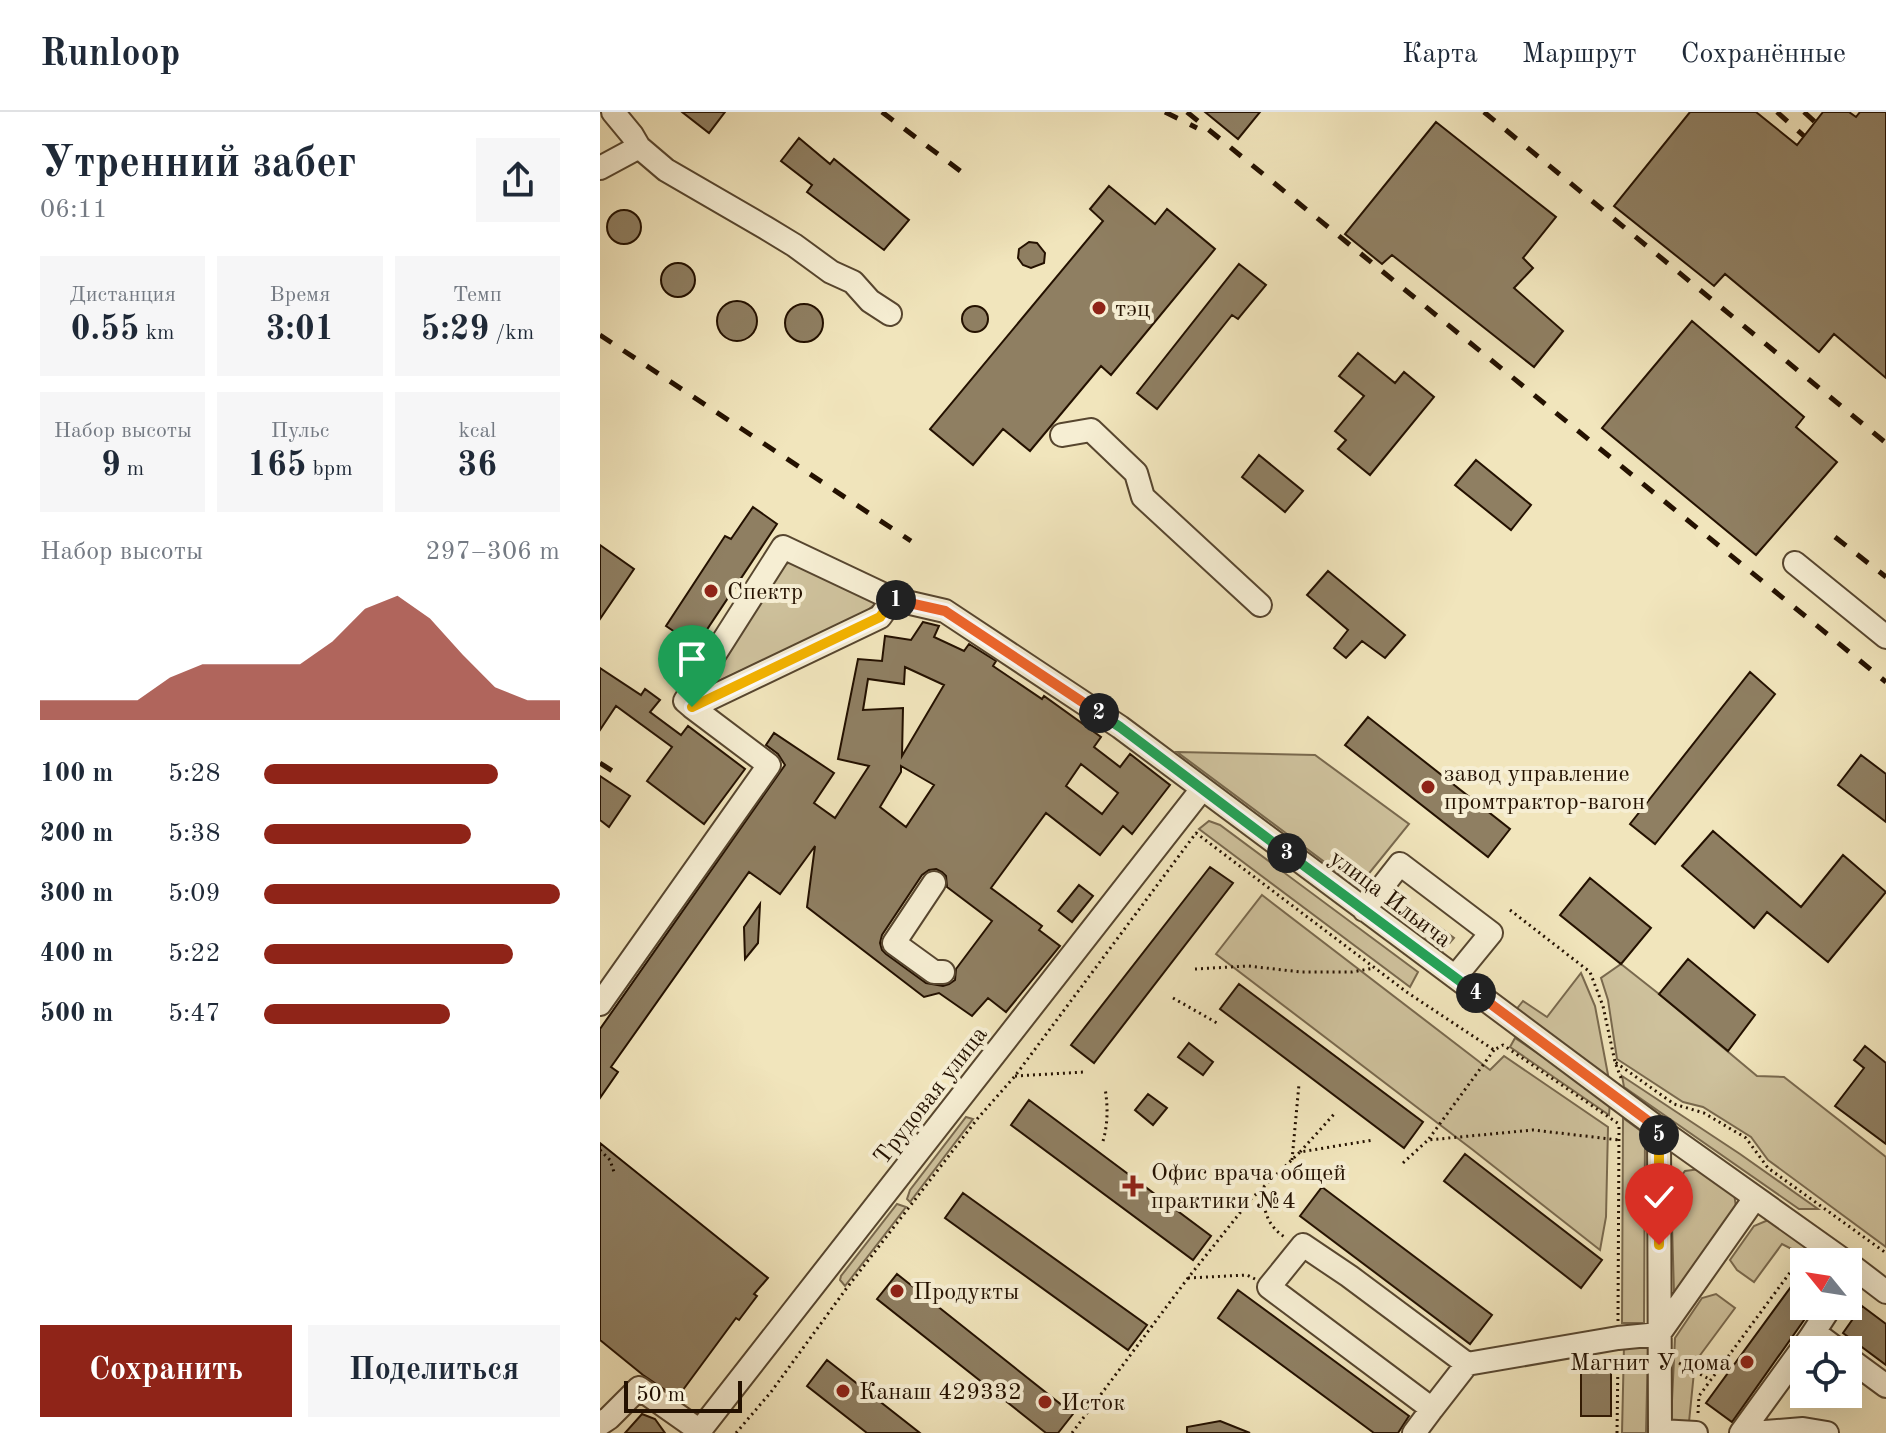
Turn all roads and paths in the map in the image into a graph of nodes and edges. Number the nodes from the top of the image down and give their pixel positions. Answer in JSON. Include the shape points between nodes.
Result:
{"nodes":[{"id":1,"x":613,"y":112,"type":"edge"},
{"id":2,"x":639,"y":147,"type":"junction"},
{"id":3,"x":600,"y":168,"type":"edge"},
{"id":4,"x":890,"y":314,"type":"dead end"},
{"id":5,"x":1062,"y":435,"type":"dead end"},
{"id":6,"x":1795,"y":563,"type":"dead end"},
{"id":7,"x":893,"y":599,"type":"junction"},
{"id":8,"x":1260,"y":605,"type":"dead end"},
{"id":9,"x":1886,"y":637,"type":"edge"},
{"id":10,"x":692,"y":707,"type":"junction"},
{"id":11,"x":1202,"y":789,"type":"junction"},
{"id":12,"x":934,"y":883,"type":"dead end"},
{"id":13,"x":1364,"y":910,"type":"junction"},
{"id":14,"x":1510,"y":910,"type":"dead end"},
{"id":15,"x":1375,"y":968,"type":"junction"},
{"id":16,"x":1195,"y":969,"type":"dead end"},
{"id":17,"x":943,"y":972,"type":"dead end"},
{"id":18,"x":1455,"y":977,"type":"junction"},
{"id":19,"x":1173,"y":998,"type":"dead end"},
{"id":20,"x":600,"y":1004,"type":"edge"},
{"id":21,"x":1217,"y":1023,"type":"dead end"},
{"id":22,"x":1494,"y":1050,"type":"junction"},
{"id":23,"x":1615,"y":1062,"type":"junction"},
{"id":24,"x":1085,"y":1072,"type":"dead end"},
{"id":25,"x":1015,"y":1076,"type":"junction"},
{"id":26,"x":1299,"y":1084,"type":"dead end"},
{"id":27,"x":1105,"y":1088,"type":"dead end"},
{"id":28,"x":1621,"y":1099,"type":"junction"},
{"id":29,"x":1336,"y":1112,"type":"dead end"},
{"id":30,"x":1619,"y":1124,"type":"junction"},
{"id":31,"x":1659,"y":1129,"type":"junction"},
{"id":32,"x":1373,"y":1140,"type":"dead end"},
{"id":33,"x":1428,"y":1140,"type":"junction"},
{"id":34,"x":1619,"y":1140,"type":"junction"},
{"id":35,"x":1103,"y":1141,"type":"dead end"},
{"id":36,"x":600,"y":1150,"type":"edge"},
{"id":37,"x":1300,"y":1152,"type":"junction"},
{"id":38,"x":1292,"y":1160,"type":"junction"},
{"id":39,"x":1403,"y":1163,"type":"dead end"},
{"id":40,"x":615,"y":1175,"type":"dead end"},
{"id":41,"x":1264,"y":1187,"type":"junction"},
{"id":42,"x":1755,"y":1198,"type":"junction"},
{"id":43,"x":1303,"y":1245,"type":"junction"},
{"id":44,"x":1826,"y":1248,"type":"edge"},
{"id":45,"x":1886,"y":1253,"type":"edge"},
{"id":46,"x":1790,"y":1273,"type":"edge"},
{"id":47,"x":1862,"y":1274,"type":"edge"},
{"id":48,"x":1188,"y":1278,"type":"junction"},
{"id":49,"x":1269,"y":1287,"type":"junction"},
{"id":50,"x":1886,"y":1292,"type":"edge"},
{"id":51,"x":1822,"y":1320,"type":"edge"},
{"id":52,"x":1814,"y":1332,"type":"junction"},
{"id":53,"x":1819,"y":1336,"type":"edge"},
{"id":54,"x":1618,"y":1338,"type":"junction"},
{"id":55,"x":1659,"y":1344,"type":"junction"},
{"id":56,"x":1467,"y":1364,"type":"junction"},
{"id":57,"x":1862,"y":1368,"type":"edge"},
{"id":58,"x":1711,"y":1380,"type":"junction"},
{"id":59,"x":1886,"y":1386,"type":"edge"},
{"id":60,"x":1432,"y":1409,"type":"junction"},
{"id":61,"x":600,"y":1424,"type":"edge"},
{"id":62,"x":699,"y":1432,"type":"edge"},
{"id":63,"x":1660,"y":1432,"type":"edge"},
{"id":64,"x":736,"y":1433,"type":"edge"},
{"id":65,"x":1072,"y":1433,"type":"edge"},
{"id":66,"x":1414,"y":1433,"type":"edge"},
{"id":67,"x":1617,"y":1433,"type":"edge"},
{"id":68,"x":1696,"y":1433,"type":"edge"},
{"id":69,"x":1741,"y":1433,"type":"edge"},
{"id":70,"x":1753,"y":1433,"type":"edge"},
{"id":71,"x":1827,"y":1433,"type":"edge"}],
"edges":[{"from":1,"to":2,"type":"street"},
{"from":2,"to":3,"type":"street"},
{"from":2,"to":4,"type":"street","via":[[666,170],[853,282]]},
{"from":5,"to":8,"type":"street","via":[[1091,430],[1136,473],[1143,497]]},
{"from":6,"to":9,"type":"street"},
{"from":7,"to":10,"type":"street","via":[[880,617]]},
{"from":7,"to":10,"type":"street","name":"улица Ильича","via":[[783,547],[685,701]]},
{"from":7,"to":11,"type":"street","name":"улица Ильича","via":[[945,611],[1120,727]]},
{"from":10,"to":20,"type":"street","via":[[769,765]]},
{"from":11,"to":13,"type":"street","name":"улица Ильича"},
{"from":11,"to":62,"type":"street","name":"Трудовая улица"},
{"from":12,"to":17,"type":"street","via":[[894,943],[934,972]]},
{"from":13,"to":18,"type":"street","name":"улица Ильича"},
{"from":13,"to":18,"type":"street","via":[[1400,864],[1491,933]]},
{"from":14,"to":23,"type":"path","via":[[1590,972]]},
{"from":15,"to":16,"type":"path"},
{"from":15,"to":22,"type":"path"},
{"from":15,"to":25,"type":"path","via":[[1196,833]]},
{"from":18,"to":28,"type":"street","name":"улица Ильича"},
{"from":19,"to":21,"type":"path"},
{"from":22,"to":30,"type":"path","via":[[1503,1045]]},
{"from":22,"to":33,"type":"path"},
{"from":23,"to":28,"type":"path","via":[[1627,1091]]},
{"from":23,"to":45,"type":"path","via":[[1674,1104],[1704,1113],[1746,1138],[1768,1168]]},
{"from":24,"to":25,"type":"path"},
{"from":25,"to":64,"type":"path"},
{"from":26,"to":38,"type":"path"},
{"from":27,"to":35,"type":"path"},
{"from":28,"to":30,"type":"path","via":[[1616,1105]]},
{"from":28,"to":31,"type":"street","name":"улица Ильича"},
{"from":29,"to":37,"type":"path"},
{"from":30,"to":34,"type":"path"},
{"from":31,"to":42,"type":"street","name":"улица Ильича"},
{"from":31,"to":55,"type":"street"},
{"from":32,"to":37,"type":"path"},
{"from":33,"to":34,"type":"path","via":[[1533,1130]]},
{"from":33,"to":39,"type":"path"},
{"from":34,"to":54,"type":"path"},
{"from":36,"to":40,"type":"path"},
{"from":37,"to":38,"type":"path"},
{"from":38,"to":41,"type":"path"},
{"from":41,"to":43,"type":"path","via":[[1271,1226]]},
{"from":41,"to":48,"type":"path"},
{"from":42,"to":44,"type":"street","name":"улица Ильича"},
{"from":42,"to":55,"type":"street"},
{"from":43,"to":49,"type":"street"},
{"from":43,"to":56,"type":"street"},
{"from":46,"to":58,"type":"path"},
{"from":47,"to":50,"type":"street","name":"улица Ильича"},
{"from":48,"to":49,"type":"path","via":[[1247,1275]]},
{"from":48,"to":65,"type":"path"},
{"from":49,"to":60,"type":"street"},
{"from":51,"to":52,"type":"street"},
{"from":52,"to":53,"type":"street"},
{"from":52,"to":69,"type":"street"},
{"from":54,"to":55,"type":"street"},
{"from":54,"to":56,"type":"street"},
{"from":54,"to":67,"type":"path"},
{"from":55,"to":58,"type":"path"},
{"from":55,"to":63,"type":"street"},
{"from":56,"to":60,"type":"street"},
{"from":57,"to":59,"type":"street"},
{"from":58,"to":68,"type":"path","via":[[1699,1396]]},
{"from":60,"to":66,"type":"street"},
{"from":61,"to":62,"type":"street","via":[[639,1388]]},
{"from":63,"to":68,"type":"street"},
{"from":70,"to":71,"type":"street"}]}
